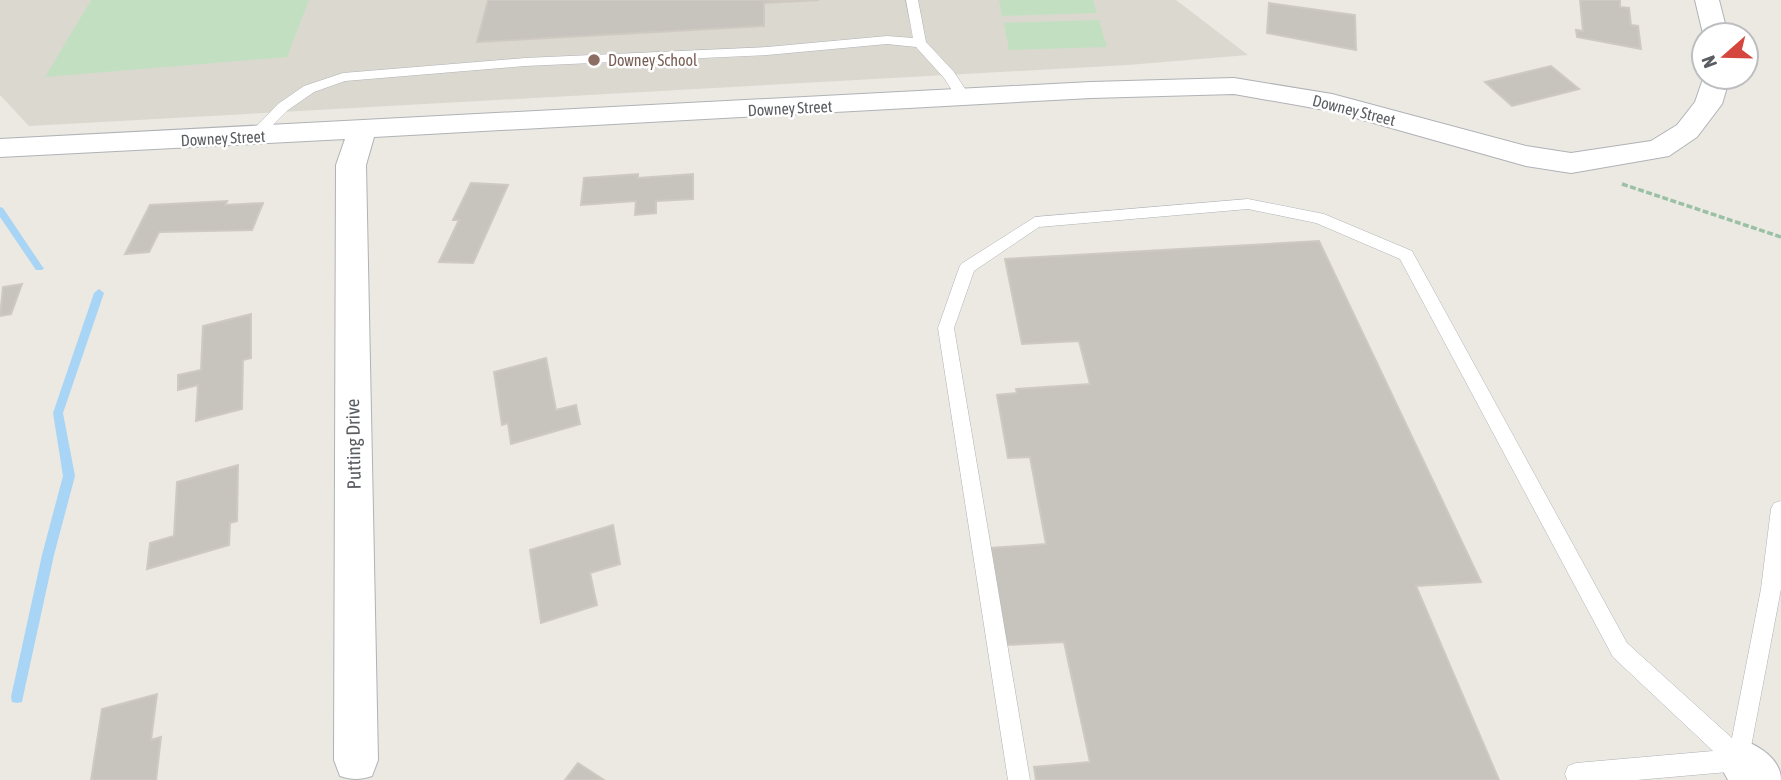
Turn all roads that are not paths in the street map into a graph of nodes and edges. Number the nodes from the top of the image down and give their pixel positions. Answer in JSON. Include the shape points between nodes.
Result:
{"nodes":[{"id":1,"x":912,"y":0,"type":"edge"},
{"id":2,"x":1707,"y":0,"type":"edge"},
{"id":3,"x":1712,"y":21,"type":"edge"},
{"id":4,"x":920,"y":43,"type":"junction"},
{"id":5,"x":1712,"y":91,"type":"edge"},
{"id":6,"x":964,"y":98,"type":"junction"},
{"id":7,"x":362,"y":129,"type":"junction"},
{"id":8,"x":254,"y":136,"type":"junction"},
{"id":9,"x":0,"y":148,"type":"edge"},
{"id":10,"x":1781,"y":509,"type":"edge"},
{"id":11,"x":356,"y":760,"type":"dead end"},
{"id":12,"x":1750,"y":770,"type":"edge"},
{"id":13,"x":1576,"y":774,"type":"dead end"},
{"id":14,"x":1019,"y":780,"type":"edge"}],
"edges":[{"from":1,"to":4,"type":"lane"},
{"from":2,"to":3,"type":"street"},
{"from":4,"to":6,"type":"lane"},
{"from":4,"to":8,"type":"lane","via":[[887,40],[342,77],[309,89]]},
{"from":5,"to":6,"type":"street","name":"Downey Street","via":[[1687,131],[1659,149],[1571,163],[1526,156],[1332,103],[1234,86]]},
{"from":6,"to":7,"type":"street","name":"Downey Street"},
{"from":7,"to":8,"type":"street","name":"Downey Street"},
{"from":7,"to":11,"type":"street","name":"Putting Drive","via":[[351,165]]},
{"from":8,"to":9,"type":"street","name":"Downey Street"},
{"from":10,"to":12,"type":"lane"},
{"from":12,"to":13,"type":"lane"},
{"from":12,"to":14,"type":"lane","via":[[1620,650],[1406,256],[1319,218],[1248,204],[1035,222],[967,268],[946,328]]}]}
